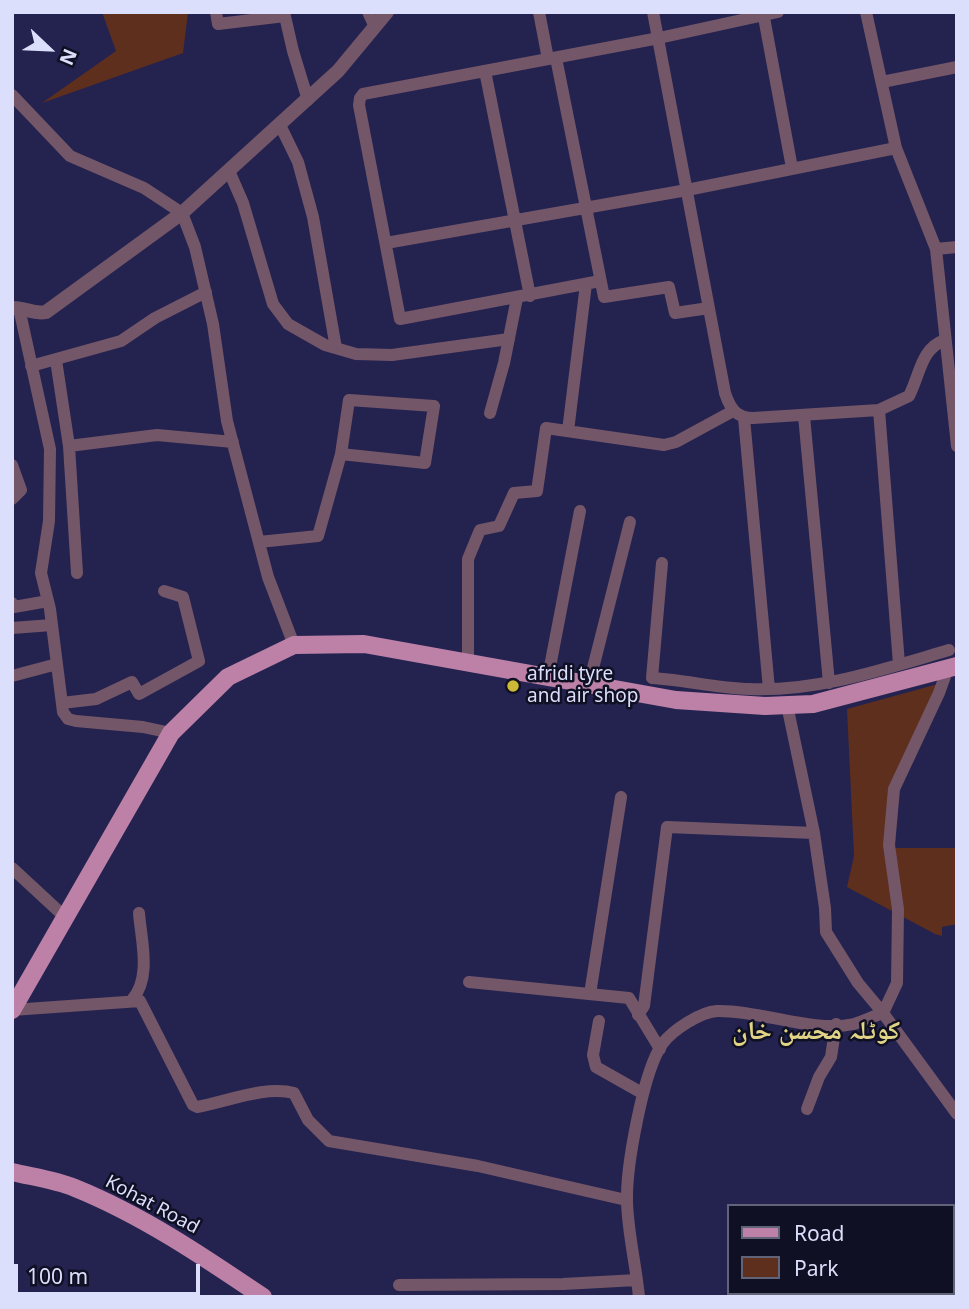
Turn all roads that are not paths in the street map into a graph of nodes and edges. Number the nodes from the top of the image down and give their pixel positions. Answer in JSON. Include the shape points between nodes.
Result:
{"nodes":[{"id":1,"x":216,"y":12,"type":"edge"},
{"id":2,"x":368,"y":12,"type":"edge"},
{"id":3,"x":387,"y":12,"type":"edge"},
{"id":4,"x":539,"y":12,"type":"edge"},
{"id":5,"x":653,"y":12,"type":"edge"},
{"id":6,"x":778,"y":12,"type":"edge"},
{"id":7,"x":866,"y":12,"type":"edge"},
{"id":8,"x":284,"y":14,"type":"edge"},
{"id":9,"x":764,"y":14,"type":"edge"},
{"id":10,"x":375,"y":27,"type":"junction"},
{"id":11,"x":659,"y":38,"type":"junction"},
{"id":12,"x":552,"y":58,"type":"junction"},
{"id":13,"x":957,"y":66,"type":"edge"},
{"id":14,"x":485,"y":71,"type":"junction"},
{"id":15,"x":882,"y":82,"type":"junction"},
{"id":16,"x":12,"y":95,"type":"edge"},
{"id":17,"x":308,"y":100,"type":"junction"},
{"id":18,"x":280,"y":125,"type":"junction"},
{"id":19,"x":896,"y":148,"type":"junction"},
{"id":20,"x":792,"y":168,"type":"junction"},
{"id":21,"x":229,"y":171,"type":"junction"},
{"id":22,"x":687,"y":190,"type":"junction"},
{"id":23,"x":585,"y":208,"type":"junction"},
{"id":24,"x":182,"y":213,"type":"junction"},
{"id":25,"x":516,"y":220,"type":"junction"},
{"id":26,"x":386,"y":243,"type":"junction"},
{"id":27,"x":957,"y":247,"type":"edge"},
{"id":28,"x":936,"y":249,"type":"junction"},
{"id":29,"x":600,"y":281,"type":"junction"},
{"id":30,"x":586,"y":284,"type":"junction"},
{"id":31,"x":206,"y":292,"type":"junction"},
{"id":32,"x":523,"y":297,"type":"junction"},
{"id":33,"x":15,"y":308,"type":"edge"},
{"id":34,"x":709,"y":308,"type":"junction"},
{"id":35,"x":509,"y":339,"type":"junction"},
{"id":36,"x":945,"y":340,"type":"junction"},
{"id":37,"x":336,"y":348,"type":"junction"},
{"id":38,"x":56,"y":360,"type":"junction"},
{"id":39,"x":31,"y":366,"type":"junction"},
{"id":40,"x":879,"y":410,"type":"junction"},
{"id":41,"x":490,"y":413,"type":"dead end"},
{"id":42,"x":739,"y":414,"type":"junction"},
{"id":43,"x":804,"y":416,"type":"junction"},
{"id":44,"x":956,"y":423,"type":"edge"},
{"id":45,"x":568,"y":431,"type":"junction"},
{"id":46,"x":233,"y":442,"type":"junction"},
{"id":47,"x":69,"y":446,"type":"junction"},
{"id":48,"x":957,"y":446,"type":"edge"},
{"id":49,"x":341,"y":454,"type":"junction"},
{"id":50,"x":12,"y":465,"type":"edge"},
{"id":51,"x":12,"y":499,"type":"edge"},
{"id":52,"x":580,"y":511,"type":"dead end"},
{"id":53,"x":630,"y":522,"type":"dead end"},
{"id":54,"x":259,"y":542,"type":"junction"},
{"id":55,"x":662,"y":563,"type":"dead end"},
{"id":56,"x":76,"y":573,"type":"dead end"},
{"id":57,"x":164,"y":591,"type":"dead end"},
{"id":58,"x":48,"y":601,"type":"junction"},
{"id":59,"x":12,"y":603,"type":"edge"},
{"id":60,"x":52,"y":625,"type":"junction"},
{"id":61,"x":12,"y":628,"type":"edge"},
{"id":62,"x":294,"y":645,"type":"junction"},
{"id":63,"x":951,"y":661,"type":"edge"},
{"id":64,"x":468,"y":663,"type":"junction"},
{"id":65,"x":57,"y":664,"type":"junction"},
{"id":66,"x":899,"y":664,"type":"junction"},
{"id":67,"x":12,"y":676,"type":"edge"},
{"id":68,"x":548,"y":677,"type":"junction"},
{"id":69,"x":829,"y":683,"type":"junction"},
{"id":70,"x":589,"y":684,"type":"junction"},
{"id":71,"x":769,"y":689,"type":"junction"},
{"id":72,"x":62,"y":703,"type":"junction"},
{"id":73,"x":788,"y":705,"type":"junction"},
{"id":74,"x":171,"y":733,"type":"junction"},
{"id":75,"x":621,"y":797,"type":"dead end"},
{"id":76,"x":814,"y":833,"type":"junction"},
{"id":77,"x":12,"y":868,"type":"edge"},
{"id":78,"x":139,"y":913,"type":"dead end"},
{"id":79,"x":65,"y":917,"type":"junction"},
{"id":80,"x":469,"y":982,"type":"dead end"},
{"id":81,"x":590,"y":994,"type":"junction"},
{"id":82,"x":132,"y":1000,"type":"junction"},
{"id":83,"x":12,"y":1010,"type":"edge"},
{"id":84,"x":883,"y":1013,"type":"junction"},
{"id":85,"x":638,"y":1015,"type":"junction"},
{"id":86,"x":599,"y":1021,"type":"dead end"},
{"id":87,"x":836,"y":1024,"type":"junction"},
{"id":88,"x":660,"y":1049,"type":"junction"},
{"id":89,"x":642,"y":1093,"type":"junction"},
{"id":90,"x":807,"y":1109,"type":"dead end"},
{"id":91,"x":957,"y":1114,"type":"edge"},
{"id":92,"x":12,"y":1172,"type":"edge"},
{"id":93,"x":626,"y":1200,"type":"junction"},
{"id":94,"x":637,"y":1280,"type":"junction"},
{"id":95,"x":399,"y":1285,"type":"dead end"},
{"id":96,"x":263,"y":1297,"type":"edge"},
{"id":97,"x":639,"y":1297,"type":"edge"}],
"edges":[{"from":1,"to":8,"type":"street","via":[[218,24]]},
{"from":2,"to":10,"type":"street"},
{"from":3,"to":10,"type":"street"},
{"from":4,"to":12,"type":"street"},
{"from":5,"to":11,"type":"street"},
{"from":6,"to":9,"type":"street"},
{"from":7,"to":15,"type":"street"},
{"from":8,"to":17,"type":"street"},
{"from":9,"to":11,"type":"street"},
{"from":9,"to":20,"type":"street"},
{"from":10,"to":17,"type":"street"},
{"from":11,"to":12,"type":"street"},
{"from":11,"to":22,"type":"street"},
{"from":12,"to":14,"type":"street"},
{"from":12,"to":23,"type":"street"},
{"from":13,"to":15,"type":"street"},
{"from":14,"to":25,"type":"street"},
{"from":14,"to":26,"type":"street","via":[[363,93],[360,98]]},
{"from":15,"to":19,"type":"street"},
{"from":16,"to":24,"type":"street","via":[[70,156],[144,188]]},
{"from":17,"to":18,"type":"street"},
{"from":18,"to":21,"type":"street"},
{"from":18,"to":37,"type":"street","via":[[298,162],[313,217]]},
{"from":19,"to":20,"type":"street"},
{"from":19,"to":28,"type":"street"},
{"from":20,"to":22,"type":"street"},
{"from":21,"to":24,"type":"street"},
{"from":21,"to":37,"type":"street","via":[[272,304],[288,324]]},
{"from":22,"to":23,"type":"street"},
{"from":22,"to":34,"type":"street"},
{"from":23,"to":25,"type":"street"},
{"from":23,"to":29,"type":"street"},
{"from":24,"to":31,"type":"street"},
{"from":24,"to":33,"type":"street","via":[[46,313]]},
{"from":25,"to":26,"type":"street"},
{"from":25,"to":32,"type":"street"},
{"from":26,"to":32,"type":"street","via":[[400,319]]},
{"from":27,"to":28,"type":"street"},
{"from":28,"to":36,"type":"street"},
{"from":29,"to":30,"type":"street"},
{"from":29,"to":34,"type":"street","via":[[604,297],[669,287],[675,313]]},
{"from":30,"to":32,"type":"street"},
{"from":30,"to":45,"type":"street"},
{"from":31,"to":38,"type":"street","via":[[121,341]]},
{"from":31,"to":46,"type":"street"},
{"from":32,"to":35,"type":"street"},
{"from":33,"to":39,"type":"street"},
{"from":34,"to":42,"type":"street","via":[[725,393]]},
{"from":35,"to":37,"type":"street","via":[[393,355],[356,354]]},
{"from":35,"to":41,"type":"street"},
{"from":36,"to":40,"type":"street","via":[[926,353],[909,396]]},
{"from":36,"to":44,"type":"street"},
{"from":38,"to":39,"type":"street"},
{"from":38,"to":47,"type":"street"},
{"from":39,"to":58,"type":"street","via":[[50,449],[49,521],[41,573]]},
{"from":40,"to":43,"type":"street"},
{"from":40,"to":66,"type":"street"},
{"from":42,"to":43,"type":"street"},
{"from":42,"to":45,"type":"street","via":[[664,445]]},
{"from":42,"to":71,"type":"street"},
{"from":43,"to":69,"type":"street"},
{"from":44,"to":48,"type":"street"},
{"from":45,"to":64,"type":"street","via":[[546,428],[537,491],[514,493],[499,526],[480,530],[468,559]]},
{"from":46,"to":47,"type":"street","via":[[157,435]]},
{"from":46,"to":54,"type":"street"},
{"from":47,"to":56,"type":"street"},
{"from":49,"to":49,"type":"street","via":[[425,463],[434,406],[349,400]]},
{"from":49,"to":54,"type":"street","via":[[318,536]]},
{"from":50,"to":51,"type":"street","via":[[21,490]]},
{"from":52,"to":68,"type":"street"},
{"from":53,"to":70,"type":"street"},
{"from":54,"to":62,"type":"street"},
{"from":55,"to":71,"type":"street","via":[[652,678]]},
{"from":57,"to":72,"type":"street","via":[[183,597],[199,661],[139,694],[132,681],[96,699]]},
{"from":58,"to":59,"type":"street","via":[[14,607]]},
{"from":58,"to":60,"type":"street"},
{"from":60,"to":61,"type":"street"},
{"from":60,"to":65,"type":"street"},
{"from":62,"to":64,"type":"main road","via":[[364,644]]},
{"from":62,"to":74,"type":"main road","via":[[228,677]]},
{"from":63,"to":66,"type":"street"},
{"from":63,"to":73,"type":"main road","via":[[813,704]]},
{"from":63,"to":84,"type":"street","via":[[894,789],[889,845],[898,909],[897,983]]},
{"from":64,"to":68,"type":"main road"},
{"from":65,"to":67,"type":"street"},
{"from":65,"to":72,"type":"street"},
{"from":66,"to":69,"type":"street"},
{"from":68,"to":70,"type":"main road"},
{"from":69,"to":71,"type":"street"},
{"from":70,"to":73,"type":"main road","via":[[676,700]]},
{"from":72,"to":74,"type":"street","via":[[68,719]]},
{"from":73,"to":76,"type":"street"},
{"from":74,"to":79,"type":"main road"},
{"from":75,"to":81,"type":"street"},
{"from":76,"to":84,"type":"street","via":[[825,932]]},
{"from":76,"to":85,"type":"street","via":[[667,827],[644,1006]]},
{"from":77,"to":79,"type":"street"},
{"from":78,"to":82,"type":"street","via":[[144,973]]},
{"from":79,"to":83,"type":"main road"},
{"from":80,"to":81,"type":"street"},
{"from":81,"to":85,"type":"street","via":[[629,998]]},
{"from":82,"to":83,"type":"street"},
{"from":82,"to":93,"type":"street","via":[[145,1007],[197,1107],[284,1090],[294,1093],[308,1120],[329,1141],[478,1166]]},
{"from":84,"to":87,"type":"street","via":[[852,1024]]},
{"from":84,"to":91,"type":"street"},
{"from":85,"to":88,"type":"street"},
{"from":86,"to":89,"type":"street","via":[[593,1055],[596,1067]]},
{"from":87,"to":88,"type":"street","via":[[713,1011],[681,1026]]},
{"from":87,"to":90,"type":"street","via":[[831,1057]]},
{"from":88,"to":89,"type":"street"},
{"from":89,"to":93,"type":"street"},
{"from":92,"to":96,"type":"main road","name":"Kohat Road","via":[[73,1187],[119,1208]]},
{"from":93,"to":94,"type":"street"},
{"from":94,"to":95,"type":"street"},
{"from":94,"to":97,"type":"street"}]}
